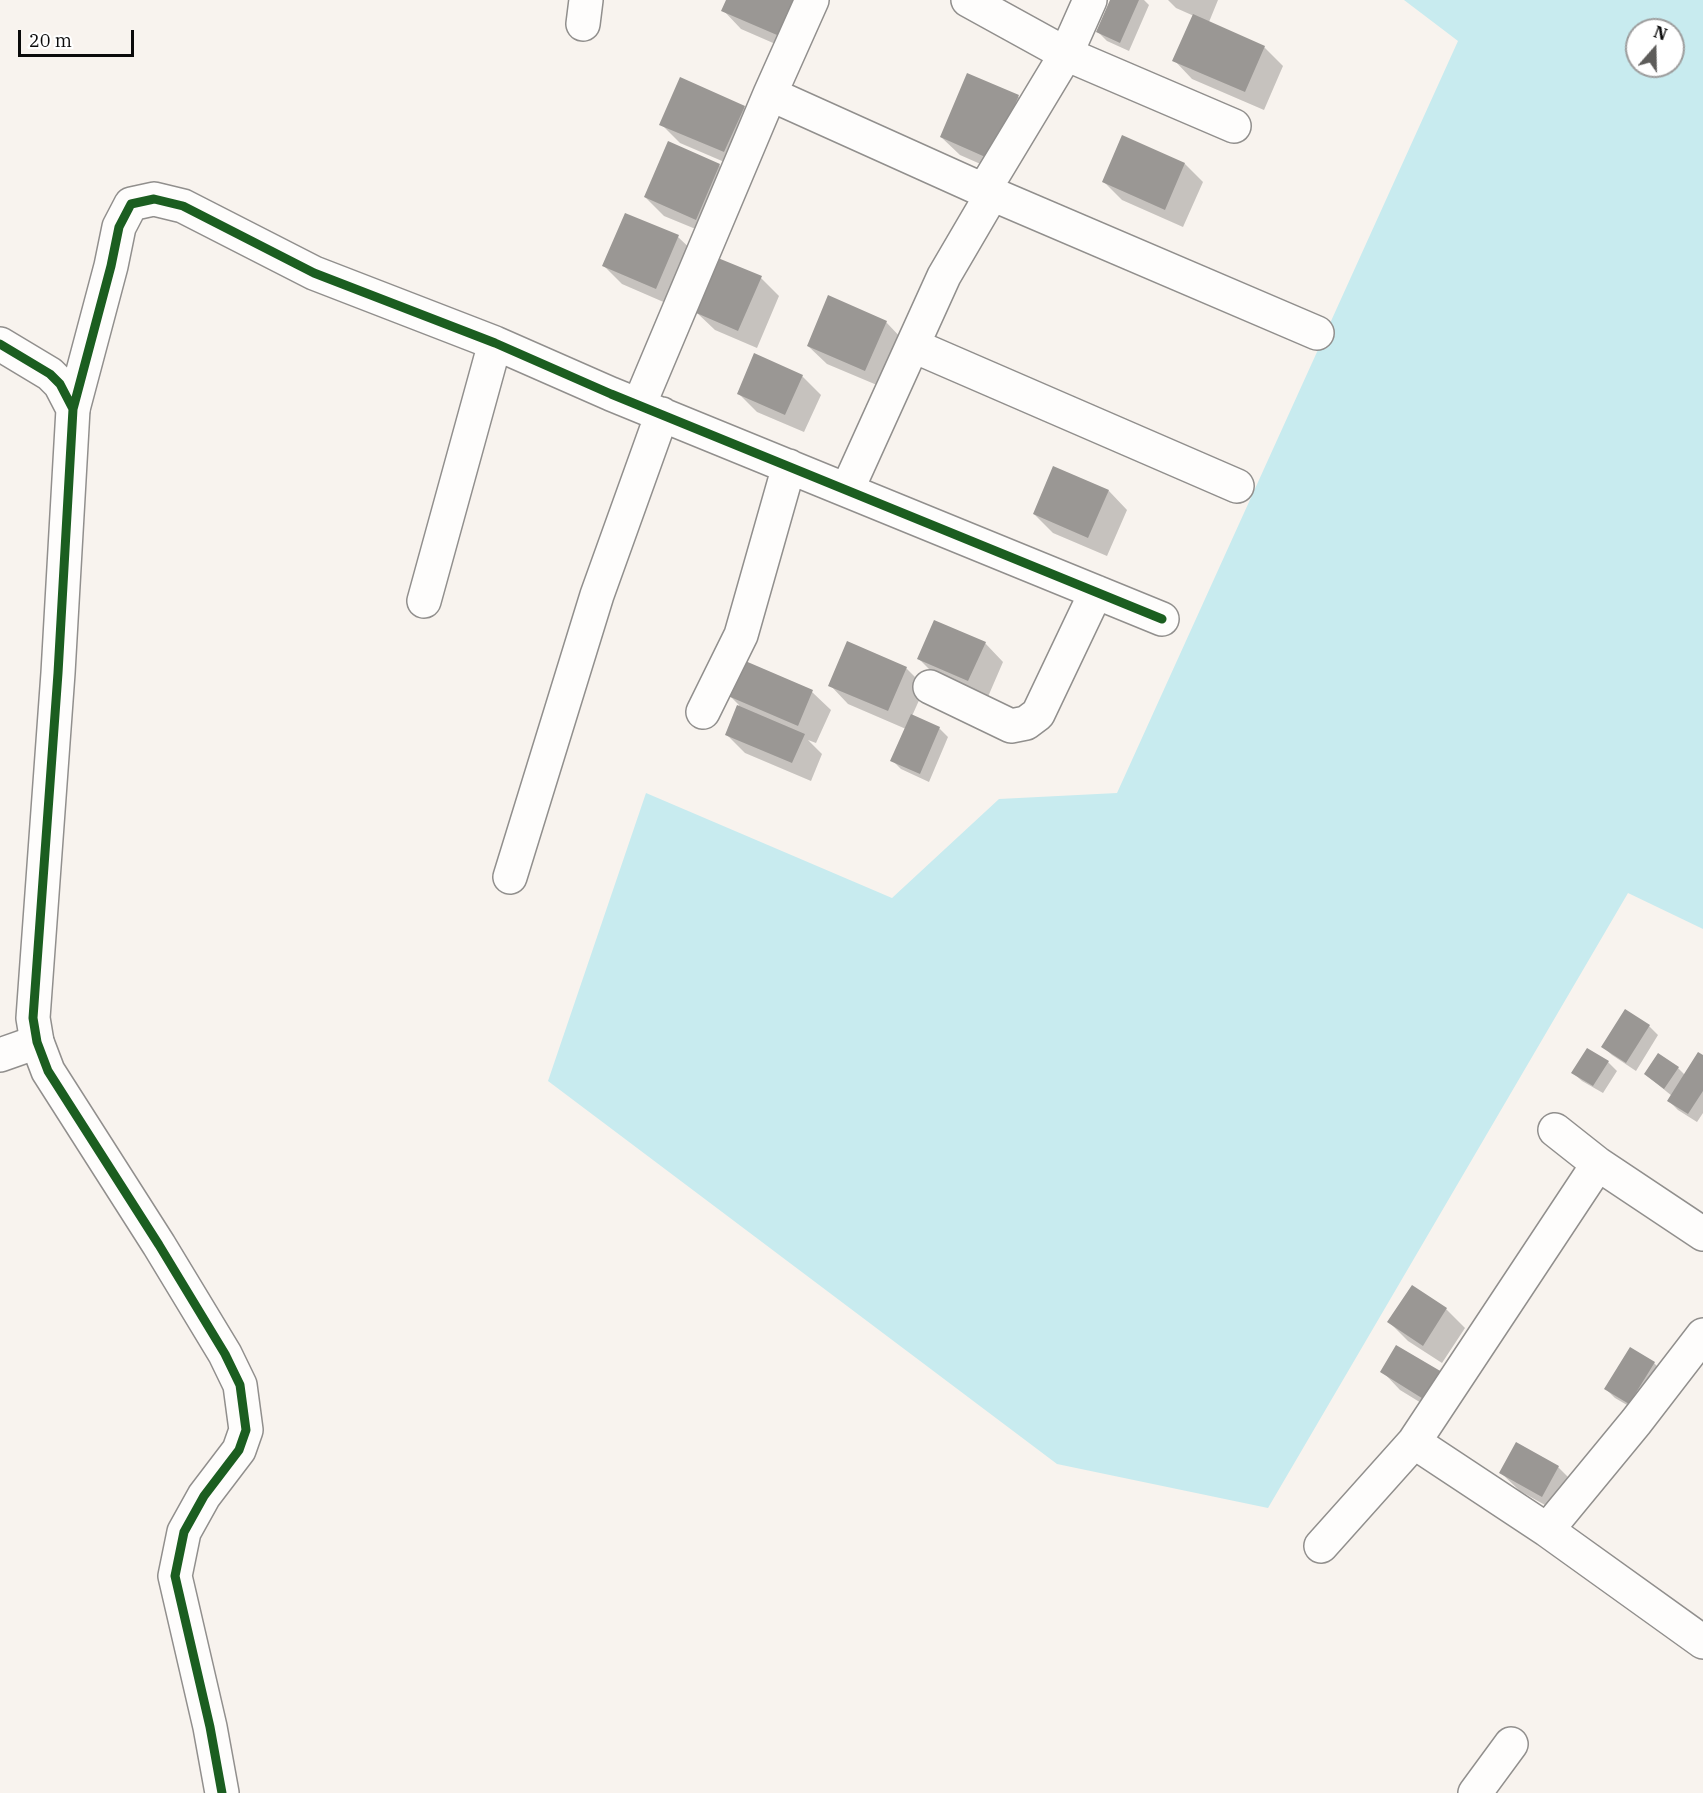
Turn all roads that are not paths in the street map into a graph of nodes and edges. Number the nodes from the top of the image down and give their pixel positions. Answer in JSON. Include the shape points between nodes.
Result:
{"nodes":[{"id":1,"x":812,"y":0,"type":"edge"},
{"id":2,"x":968,"y":0,"type":"edge"},
{"id":3,"x":1090,"y":0,"type":"edge"},
{"id":4,"x":1066,"y":54,"type":"junction"},
{"id":5,"x":770,"y":94,"type":"junction"},
{"id":6,"x":1234,"y":126,"type":"dead end"},
{"id":7,"x":988,"y":192,"type":"junction"},
{"id":8,"x":1317,"y":333,"type":"dead end"},
{"id":9,"x":495,"y":343,"type":"junction"},
{"id":10,"x":0,"y":344,"type":"edge"},
{"id":11,"x":914,"y":346,"type":"junction"},
{"id":12,"x":73,"y":409,"type":"junction"},
{"id":13,"x":650,"y":410,"type":"junction"},
{"id":14,"x":789,"y":466,"type":"junction"},
{"id":15,"x":1237,"y":486,"type":"dead end"},
{"id":16,"x":847,"y":490,"type":"junction"},
{"id":17,"x":1096,"y":592,"type":"junction"},
{"id":18,"x":424,"y":601,"type":"dead end"},
{"id":19,"x":1162,"y":619,"type":"dead end"},
{"id":20,"x":930,"y":687,"type":"dead end"},
{"id":21,"x":703,"y":712,"type":"dead end"},
{"id":22,"x":510,"y":877,"type":"dead end"},
{"id":23,"x":37,"y":1042,"type":"junction"},
{"id":24,"x":0,"y":1055,"type":"edge"},
{"id":25,"x":1555,"y":1130,"type":"dead end"},
{"id":26,"x":1598,"y":1164,"type":"junction"},
{"id":27,"x":1703,"y":1234,"type":"edge"},
{"id":28,"x":1703,"y":1335,"type":"edge"},
{"id":29,"x":1414,"y":1442,"type":"junction"},
{"id":30,"x":1547,"y":1530,"type":"junction"},
{"id":31,"x":1321,"y":1545,"type":"dead end"},
{"id":32,"x":1703,"y":1641,"type":"edge"},
{"id":33,"x":1511,"y":1744,"type":"dead end"},
{"id":34,"x":222,"y":1793,"type":"edge"},
{"id":35,"x":1475,"y":1793,"type":"edge"}],
"edges":[{"from":1,"to":5,"type":"street"},
{"from":2,"to":4,"type":"street"},
{"from":3,"to":4,"type":"street"},
{"from":4,"to":6,"type":"street"},
{"from":4,"to":7,"type":"street"},
{"from":5,"to":7,"type":"street"},
{"from":5,"to":13,"type":"street"},
{"from":7,"to":8,"type":"street"},
{"from":7,"to":11,"type":"street","via":[[944,276]]},
{"from":9,"to":12,"type":"street","via":[[314,273],[183,206],[154,199],[131,204],[119,227]]},
{"from":9,"to":13,"type":"street"},
{"from":9,"to":18,"type":"street"},
{"from":10,"to":12,"type":"street","via":[[50,374]]},
{"from":11,"to":15,"type":"street"},
{"from":11,"to":16,"type":"street"},
{"from":12,"to":23,"type":"street","via":[[33,1018]]},
{"from":13,"to":14,"type":"street"},
{"from":13,"to":22,"type":"street"},
{"from":14,"to":16,"type":"street"},
{"from":14,"to":21,"type":"street","via":[[741,635]]},
{"from":16,"to":17,"type":"street"},
{"from":17,"to":19,"type":"street"},
{"from":17,"to":20,"type":"street","via":[[1038,714],[1026,723],[1011,726]]},
{"from":23,"to":24,"type":"street"},
{"from":23,"to":34,"type":"street","via":[[48,1071],[159,1245],[240,1385],[246,1430],[239,1450],[204,1496],[184,1532],[175,1576]]},
{"from":25,"to":26,"type":"street"},
{"from":26,"to":27,"type":"street"},
{"from":26,"to":29,"type":"street"},
{"from":28,"to":30,"type":"street"},
{"from":29,"to":30,"type":"street"},
{"from":29,"to":31,"type":"street"},
{"from":30,"to":32,"type":"street"},
{"from":33,"to":35,"type":"street"}]}
